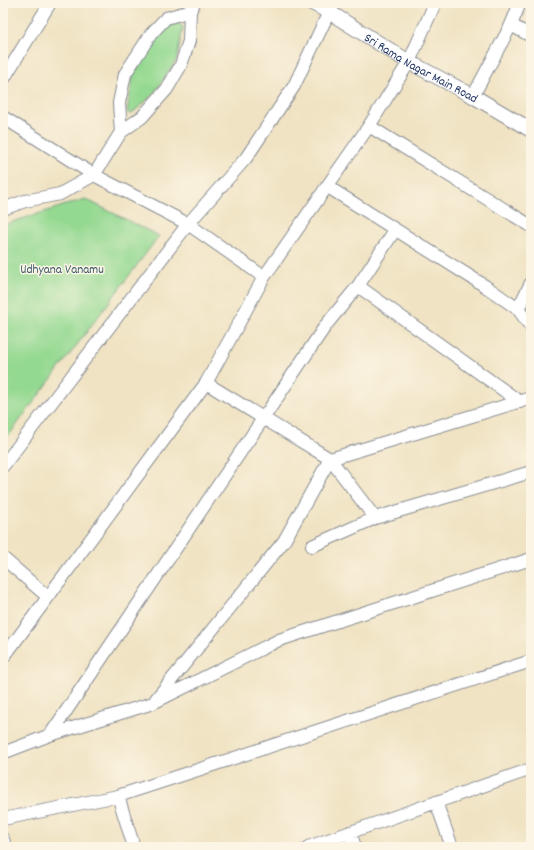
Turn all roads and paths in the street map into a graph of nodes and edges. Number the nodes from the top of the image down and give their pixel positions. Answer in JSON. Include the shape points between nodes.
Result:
{"nodes":[{"id":1,"x":50,"y":3,"type":"edge"},
{"id":2,"x":312,"y":3,"type":"edge"},
{"id":3,"x":435,"y":3,"type":"edge"},
{"id":4,"x":520,"y":3,"type":"edge"},
{"id":5,"x":192,"y":7,"type":"edge"},
{"id":6,"x":332,"y":7,"type":"edge"},
{"id":7,"x":511,"y":25,"type":"junction"},
{"id":8,"x":531,"y":36,"type":"edge"},
{"id":9,"x":409,"y":62,"type":"junction"},
{"id":10,"x":3,"y":80,"type":"edge"},
{"id":11,"x":473,"y":96,"type":"junction"},
{"id":12,"x":3,"y":117,"type":"edge"},
{"id":13,"x":369,"y":126,"type":"junction"},
{"id":14,"x":531,"y":130,"type":"edge"},
{"id":15,"x":121,"y":132,"type":"junction"},
{"id":16,"x":94,"y":175,"type":"junction"},
{"id":17,"x":328,"y":187,"type":"junction"},
{"id":18,"x":3,"y":209,"type":"edge"},
{"id":19,"x":188,"y":224,"type":"junction"},
{"id":20,"x":531,"y":226,"type":"edge"},
{"id":21,"x":396,"y":230,"type":"junction"},
{"id":22,"x":264,"y":277,"type":"junction"},
{"id":23,"x":531,"y":283,"type":"edge"},
{"id":24,"x":358,"y":286,"type":"junction"},
{"id":25,"x":518,"y":309,"type":"junction"},
{"id":26,"x":531,"y":312,"type":"edge"},
{"id":27,"x":531,"y":327,"type":"edge"},
{"id":28,"x":206,"y":384,"type":"junction"},
{"id":29,"x":526,"y":400,"type":"edge"},
{"id":30,"x":264,"y":419,"type":"junction"},
{"id":31,"x":330,"y":459,"type":"junction"},
{"id":32,"x":3,"y":466,"type":"edge"},
{"id":33,"x":531,"y":472,"type":"edge"},
{"id":34,"x":375,"y":518,"type":"junction"},
{"id":35,"x":312,"y":546,"type":"dead end"},
{"id":36,"x":3,"y":558,"type":"edge"},
{"id":37,"x":531,"y":559,"type":"edge"},
{"id":38,"x":48,"y":597,"type":"junction"},
{"id":39,"x":3,"y":658,"type":"edge"},
{"id":40,"x":531,"y":661,"type":"edge"},
{"id":41,"x":153,"y":703,"type":"junction"},
{"id":42,"x":50,"y":735,"type":"junction"},
{"id":43,"x":3,"y":753,"type":"edge"},
{"id":44,"x":531,"y":769,"type":"edge"},
{"id":45,"x":118,"y":796,"type":"junction"},
{"id":46,"x":436,"y":802,"type":"junction"},
{"id":47,"x":3,"y":819,"type":"edge"},
{"id":48,"x":350,"y":832,"type":"junction"},
{"id":49,"x":3,"y":839,"type":"edge"},
{"id":50,"x":6,"y":847,"type":"edge"},
{"id":51,"x":134,"y":847,"type":"edge"},
{"id":52,"x":308,"y":847,"type":"edge"},
{"id":53,"x":355,"y":847,"type":"edge"},
{"id":54,"x":452,"y":847,"type":"edge"}],
"edges":[{"from":1,"to":10,"type":"street"},
{"from":2,"to":6,"type":"street","name":"Sri Rama Nagar Main Road"},
{"from":3,"to":9,"type":"street"},
{"from":4,"to":7,"type":"street"},
{"from":5,"to":15,"type":"street","via":[[189,41],[181,65],[168,89],[142,118]]},
{"from":5,"to":15,"type":"street","via":[[166,18],[151,34],[125,74],[119,103]]},
{"from":6,"to":9,"type":"street","name":"Sri Rama Nagar Main Road"},
{"from":6,"to":19,"type":"street","via":[[294,86],[246,158]]},
{"from":7,"to":8,"type":"street"},
{"from":7,"to":11,"type":"street"},
{"from":9,"to":11,"type":"street","name":"Sri Rama Nagar Main Road"},
{"from":9,"to":13,"type":"street"},
{"from":11,"to":14,"type":"street","name":"Sri Rama Nagar Main Road"},
{"from":12,"to":16,"type":"street"},
{"from":13,"to":17,"type":"street"},
{"from":13,"to":20,"type":"street"},
{"from":15,"to":16,"type":"street"},
{"from":16,"to":18,"type":"street","via":[[60,194],[25,201]]},
{"from":16,"to":19,"type":"street"},
{"from":17,"to":21,"type":"street"},
{"from":17,"to":22,"type":"street"},
{"from":19,"to":22,"type":"street"},
{"from":19,"to":32,"type":"street"},
{"from":21,"to":24,"type":"street"},
{"from":21,"to":25,"type":"street"},
{"from":22,"to":28,"type":"street"},
{"from":23,"to":25,"type":"street"},
{"from":24,"to":29,"type":"street"},
{"from":24,"to":30,"type":"street","via":[[326,325]]},
{"from":25,"to":26,"type":"street"},
{"from":25,"to":27,"type":"street"},
{"from":28,"to":30,"type":"street"},
{"from":28,"to":38,"type":"street"},
{"from":29,"to":31,"type":"street"},
{"from":30,"to":31,"type":"street"},
{"from":30,"to":42,"type":"street"},
{"from":31,"to":34,"type":"street"},
{"from":31,"to":41,"type":"street","via":[[284,541]]},
{"from":33,"to":34,"type":"street"},
{"from":34,"to":35,"type":"street"},
{"from":36,"to":38,"type":"street"},
{"from":37,"to":41,"type":"street","via":[[279,640]]},
{"from":38,"to":39,"type":"street"},
{"from":40,"to":45,"type":"street"},
{"from":41,"to":42,"type":"street"},
{"from":42,"to":43,"type":"street"},
{"from":44,"to":46,"type":"street"},
{"from":45,"to":47,"type":"street"},
{"from":45,"to":51,"type":"street"},
{"from":46,"to":48,"type":"street"},
{"from":46,"to":54,"type":"street"},
{"from":48,"to":52,"type":"street"},
{"from":48,"to":53,"type":"street"},
{"from":49,"to":50,"type":"street"}]}
